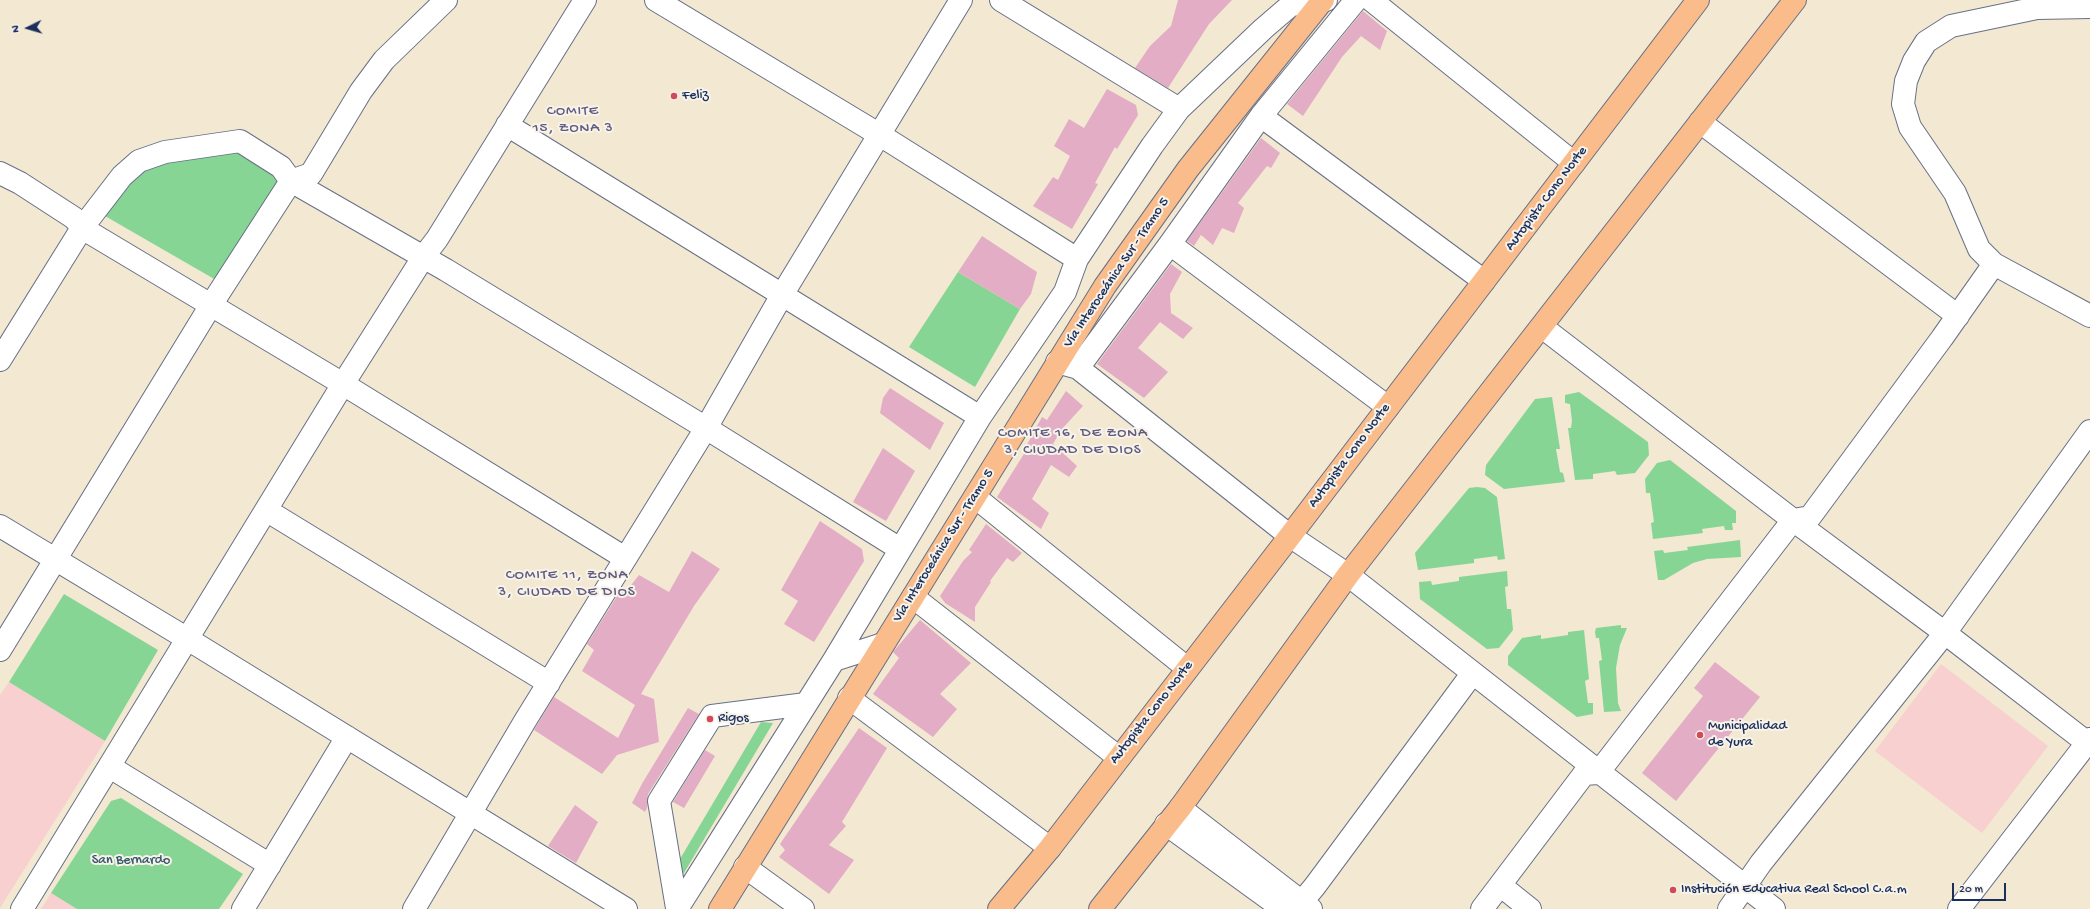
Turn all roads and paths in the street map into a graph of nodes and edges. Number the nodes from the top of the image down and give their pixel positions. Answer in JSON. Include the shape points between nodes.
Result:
{"nodes":[{"id":1,"x":446,"y":0,"type":"edge"},
{"id":2,"x":585,"y":0,"type":"edge"},
{"id":3,"x":656,"y":0,"type":"edge"},
{"id":4,"x":961,"y":0,"type":"edge"},
{"id":5,"x":1001,"y":0,"type":"edge"},
{"id":6,"x":1324,"y":0,"type":"edge"},
{"id":7,"x":1356,"y":0,"type":"edge"},
{"id":8,"x":1371,"y":0,"type":"edge"},
{"id":9,"x":1698,"y":0,"type":"edge"},
{"id":10,"x":1795,"y":0,"type":"edge"},
{"id":11,"x":2090,"y":7,"type":"edge"},
{"id":12,"x":1179,"y":109,"type":"junction"},
{"id":13,"x":1261,"y":116,"type":"junction"},
{"id":14,"x":1700,"y":122,"type":"junction"},
{"id":15,"x":507,"y":125,"type":"junction"},
{"id":16,"x":880,"y":135,"type":"junction"},
{"id":17,"x":1574,"y":163,"type":"junction"},
{"id":18,"x":0,"y":173,"type":"edge"},
{"id":19,"x":291,"y":181,"type":"junction"},
{"id":20,"x":82,"y":228,"type":"junction"},
{"id":21,"x":1170,"y":244,"type":"junction"},
{"id":22,"x":424,"y":256,"type":"junction"},
{"id":23,"x":1077,"y":259,"type":"junction"},
{"id":24,"x":1994,"y":264,"type":"junction"},
{"id":25,"x":1484,"y":281,"type":"junction"},
{"id":26,"x":782,"y":295,"type":"junction"},
{"id":27,"x":211,"y":305,"type":"junction"},
{"id":28,"x":1958,"y":316,"type":"junction"},
{"id":29,"x":2090,"y":316,"type":"edge"},
{"id":30,"x":1542,"y":327,"type":"junction"},
{"id":31,"x":0,"y":360,"type":"edge"},
{"id":32,"x":1057,"y":362,"type":"junction"},
{"id":33,"x":1078,"y":368,"type":"junction"},
{"id":34,"x":342,"y":384,"type":"junction"},
{"id":35,"x":1388,"y":407,"type":"junction"},
{"id":36,"x":980,"y":417,"type":"junction"},
{"id":37,"x":706,"y":428,"type":"junction"},
{"id":38,"x":2090,"y":431,"type":"edge"},
{"id":39,"x":975,"y":497,"type":"junction"},
{"id":40,"x":266,"y":510,"type":"junction"},
{"id":41,"x":1793,"y":520,"type":"junction"},
{"id":42,"x":0,"y":526,"type":"edge"},
{"id":43,"x":1290,"y":536,"type":"junction"},
{"id":44,"x":900,"y":549,"type":"junction"},
{"id":45,"x":625,"y":558,"type":"junction"},
{"id":46,"x":55,"y":560,"type":"junction"},
{"id":47,"x":1348,"y":575,"type":"junction"},
{"id":48,"x":912,"y":597,"type":"junction"},
{"id":49,"x":1946,"y":633,"type":"junction"},
{"id":50,"x":186,"y":638,"type":"junction"},
{"id":51,"x":883,"y":644,"type":"junction"},
{"id":52,"x":0,"y":650,"type":"edge"},
{"id":53,"x":834,"y":660,"type":"junction"},
{"id":54,"x":1187,"y":668,"type":"junction"},
{"id":55,"x":1472,"y":674,"type":"junction"},
{"id":56,"x":549,"y":683,"type":"junction"},
{"id":57,"x":849,"y":698,"type":"junction"},
{"id":58,"x":806,"y":704,"type":"junction"},
{"id":59,"x":347,"y":737,"type":"junction"},
{"id":60,"x":2089,"y":742,"type":"edge"},
{"id":61,"x":1118,"y":757,"type":"junction"},
{"id":62,"x":110,"y":767,"type":"junction"},
{"id":63,"x":1598,"y":773,"type":"junction"},
{"id":64,"x":1180,"y":808,"type":"junction"},
{"id":65,"x":470,"y":814,"type":"junction"},
{"id":66,"x":1166,"y":824,"type":"junction"},
{"id":67,"x":1050,"y":848,"type":"junction"},
{"id":68,"x":270,"y":865,"type":"junction"},
{"id":69,"x":745,"y":867,"type":"junction"},
{"id":70,"x":1500,"y":885,"type":"junction"},
{"id":71,"x":1744,"y":886,"type":"junction"},
{"id":72,"x":1298,"y":907,"type":"edge"},
{"id":73,"x":22,"y":909,"type":"edge"},
{"id":74,"x":243,"y":909,"type":"edge"},
{"id":75,"x":414,"y":909,"type":"edge"},
{"id":76,"x":626,"y":909,"type":"edge"},
{"id":77,"x":677,"y":909,"type":"edge"},
{"id":78,"x":720,"y":909,"type":"edge"},
{"id":79,"x":803,"y":909,"type":"edge"},
{"id":80,"x":999,"y":909,"type":"edge"},
{"id":81,"x":1100,"y":909,"type":"edge"},
{"id":82,"x":1482,"y":909,"type":"edge"},
{"id":83,"x":1530,"y":909,"type":"edge"},
{"id":84,"x":1729,"y":909,"type":"edge"},
{"id":85,"x":1774,"y":909,"type":"edge"},
{"id":86,"x":1959,"y":909,"type":"edge"}],
"edges":[{"from":1,"to":19,"type":"street","via":[[384,60],[361,91],[311,174]]},
{"from":2,"to":15,"type":"street"},
{"from":3,"to":16,"type":"street"},
{"from":4,"to":16,"type":"street"},
{"from":5,"to":12,"type":"street"},
{"from":6,"to":12,"type":"street","via":[[1291,5],[1262,29]]},
{"from":6,"to":32,"type":"main road","name":"Vía Interoceánica Sur - Tramo 5","via":[[1166,199],[1105,286]]},
{"from":7,"to":13,"type":"street"},
{"from":8,"to":17,"type":"street"},
{"from":9,"to":17,"type":"main road","name":"Autopista Cono Norte"},
{"from":10,"to":14,"type":"main road"},
{"from":11,"to":24,"type":"street","via":[[2037,8],[1951,26],[1926,42],[1914,61],[1906,81],[1903,104],[1910,127],[1955,193],[1979,249]]},
{"from":12,"to":23,"type":"street"},
{"from":13,"to":21,"type":"street"},
{"from":13,"to":25,"type":"street"},
{"from":14,"to":28,"type":"street"},
{"from":14,"to":30,"type":"main road"},
{"from":15,"to":22,"type":"street"},
{"from":15,"to":26,"type":"street"},
{"from":16,"to":23,"type":"street"},
{"from":16,"to":26,"type":"street"},
{"from":17,"to":25,"type":"main road","name":"Autopista Cono Norte"},
{"from":18,"to":20,"type":"street","via":[[74,218]]},
{"from":19,"to":20,"type":"street","via":[[281,168],[240,141],[165,152],[139,161],[122,176]]},
{"from":19,"to":22,"type":"street"},
{"from":19,"to":27,"type":"street"},
{"from":20,"to":27,"type":"street"},
{"from":20,"to":31,"type":"street"},
{"from":21,"to":33,"type":"street"},
{"from":21,"to":35,"type":"street"},
{"from":22,"to":34,"type":"street"},
{"from":22,"to":37,"type":"street"},
{"from":23,"to":36,"type":"street","via":[[1065,292]]},
{"from":24,"to":28,"type":"street"},
{"from":24,"to":29,"type":"street"},
{"from":25,"to":35,"type":"main road","name":"Autopista Cono Norte"},
{"from":26,"to":36,"type":"street"},
{"from":26,"to":37,"type":"street"},
{"from":27,"to":34,"type":"street"},
{"from":27,"to":46,"type":"street"},
{"from":28,"to":41,"type":"street","via":[[1810,517]]},
{"from":30,"to":41,"type":"street"},
{"from":30,"to":47,"type":"main road"},
{"from":32,"to":33,"type":"street"},
{"from":32,"to":39,"type":"main road","name":"Vía Interoceánica Sur - Tramo 5"},
{"from":33,"to":43,"type":"street"},
{"from":34,"to":40,"type":"street"},
{"from":34,"to":45,"type":"street"},
{"from":35,"to":43,"type":"main road","name":"Autopista Cono Norte"},
{"from":36,"to":44,"type":"street"},
{"from":37,"to":44,"type":"street"},
{"from":37,"to":45,"type":"street"},
{"from":38,"to":49,"type":"street"},
{"from":39,"to":48,"type":"main road","name":"Vía Interoceánica Sur - Tramo 5"},
{"from":39,"to":54,"type":"street"},
{"from":40,"to":50,"type":"street"},
{"from":40,"to":56,"type":"street"},
{"from":41,"to":49,"type":"street"},
{"from":41,"to":63,"type":"street"},
{"from":42,"to":46,"type":"street"},
{"from":43,"to":47,"type":"street"},
{"from":43,"to":54,"type":"main road","name":"Autopista Cono Norte"},
{"from":44,"to":53,"type":"street"},
{"from":45,"to":56,"type":"street"},
{"from":46,"to":50,"type":"street"},
{"from":46,"to":52,"type":"street"},
{"from":47,"to":55,"type":"street"},
{"from":47,"to":64,"type":"main road"},
{"from":48,"to":51,"type":"main road","name":"Vía Interoceánica Sur - Tramo 5"},
{"from":48,"to":61,"type":"street"},
{"from":49,"to":60,"type":"street"},
{"from":49,"to":71,"type":"street"},
{"from":50,"to":59,"type":"street"},
{"from":50,"to":62,"type":"street"},
{"from":51,"to":53,"type":"street"},
{"from":51,"to":57,"type":"main road","name":"Vía Interoceánica Sur - Tramo 5"},
{"from":53,"to":58,"type":"street"},
{"from":54,"to":61,"type":"main road","name":"Autopista Cono Norte"},
{"from":55,"to":63,"type":"street"},
{"from":55,"to":72,"type":"street"},
{"from":56,"to":65,"type":"street"},
{"from":57,"to":67,"type":"street"},
{"from":57,"to":69,"type":"main road","name":"Vía Interoceánica Sur - Tramo 5"},
{"from":58,"to":77,"type":"street"},
{"from":58,"to":77,"type":"street","via":[[712,716],[659,802]]},
{"from":59,"to":65,"type":"street"},
{"from":59,"to":68,"type":"street"},
{"from":60,"to":86,"type":"street"},
{"from":61,"to":67,"type":"main road","name":"Autopista Cono Norte"},
{"from":62,"to":68,"type":"street"},
{"from":62,"to":73,"type":"street"},
{"from":63,"to":70,"type":"street","via":[[1584,774]]},
{"from":63,"to":71,"type":"street"},
{"from":64,"to":66,"type":"main road"},
{"from":64,"to":72,"type":"street"},
{"from":65,"to":75,"type":"street"},
{"from":65,"to":76,"type":"street"},
{"from":66,"to":72,"type":"street"},
{"from":66,"to":81,"type":"main road"},
{"from":67,"to":80,"type":"main road","name":"Autopista Cono Norte"},
{"from":68,"to":74,"type":"street"},
{"from":69,"to":78,"type":"main road","name":"Vía Interoceánica Sur - Tramo 5"},
{"from":69,"to":79,"type":"street"},
{"from":70,"to":82,"type":"street"},
{"from":70,"to":83,"type":"street"},
{"from":71,"to":84,"type":"street"},
{"from":71,"to":85,"type":"street"}]}
